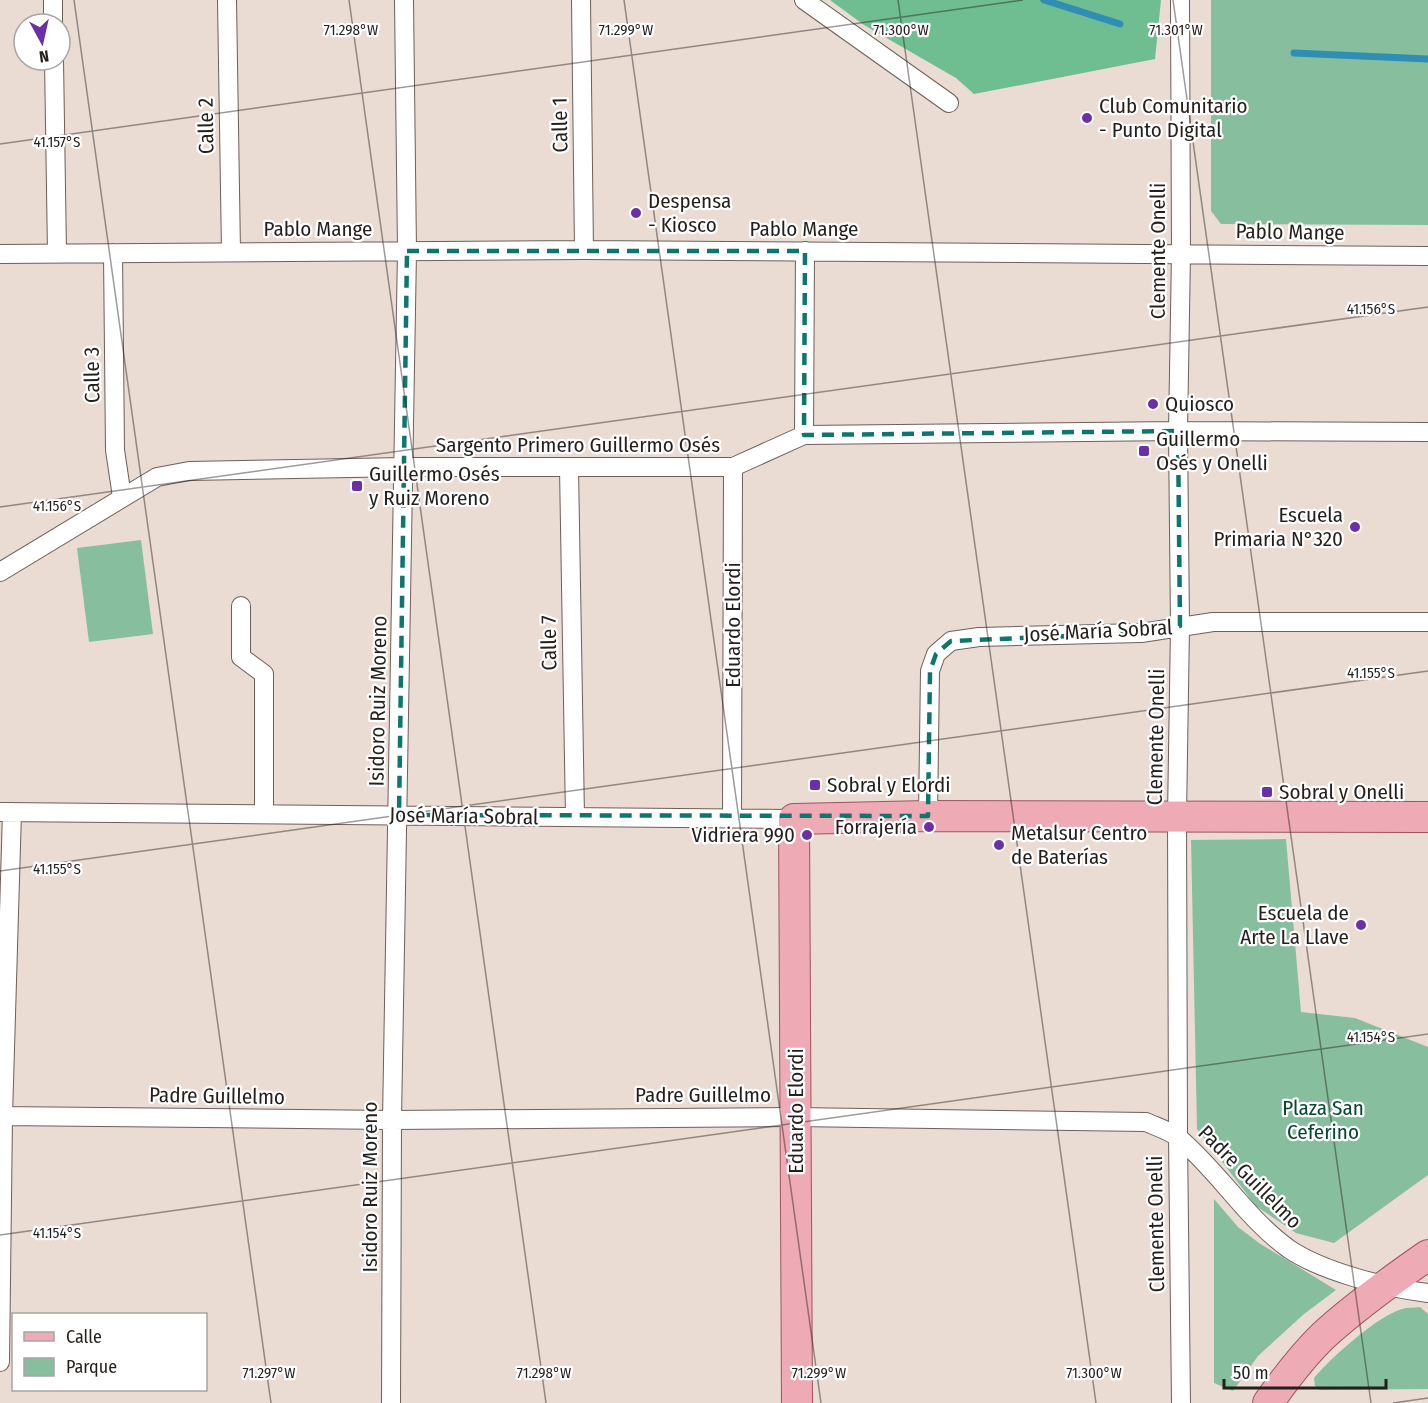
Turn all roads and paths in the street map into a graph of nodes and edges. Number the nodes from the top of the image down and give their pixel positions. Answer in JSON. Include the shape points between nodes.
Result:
{"nodes":[{"id":1,"x":227,"y":0,"type":"edge"},
{"id":2,"x":404,"y":0,"type":"edge"},
{"id":3,"x":581,"y":0,"type":"edge"},
{"id":4,"x":804,"y":0,"type":"edge"},
{"id":5,"x":1180,"y":0,"type":"edge"},
{"id":6,"x":54,"y":72,"type":"edge"},
{"id":7,"x":949,"y":103,"type":"dead end"},
{"id":8,"x":584,"y":250,"type":"junction"},
{"id":9,"x":407,"y":251,"type":"junction"},
{"id":10,"x":805,"y":251,"type":"junction"},
{"id":11,"x":231,"y":252,"type":"junction"},
{"id":12,"x":57,"y":253,"type":"junction"},
{"id":13,"x":113,"y":253,"type":"junction"},
{"id":14,"x":0,"y":254,"type":"edge"},
{"id":15,"x":1181,"y":254,"type":"junction"},
{"id":16,"x":1428,"y":256,"type":"edge"},
{"id":17,"x":1178,"y":431,"type":"junction"},
{"id":18,"x":1428,"y":432,"type":"edge"},
{"id":19,"x":804,"y":435,"type":"junction"},
{"id":20,"x":405,"y":467,"type":"junction"},
{"id":21,"x":733,"y":467,"type":"junction"},
{"id":22,"x":568,"y":468,"type":"junction"},
{"id":23,"x":122,"y":497,"type":"junction"},
{"id":24,"x":0,"y":572,"type":"edge"},
{"id":25,"x":241,"y":606,"type":"dead end"},
{"id":26,"x":1428,"y":622,"type":"edge"},
{"id":27,"x":1180,"y":626,"type":"junction"},
{"id":28,"x":6,"y":812,"type":"edge"},
{"id":29,"x":264,"y":814,"type":"junction"},
{"id":30,"x":399,"y":815,"type":"junction"},
{"id":31,"x":928,"y":816,"type":"junction"},
{"id":32,"x":575,"y":817,"type":"junction"},
{"id":33,"x":1177,"y":817,"type":"junction"},
{"id":34,"x":1428,"y":817,"type":"edge"},
{"id":35,"x":732,"y":818,"type":"junction"},
{"id":36,"x":794,"y":819,"type":"junction"},
{"id":37,"x":1,"y":1116,"type":"edge"},
{"id":38,"x":796,"y":1117,"type":"junction"},
{"id":39,"x":393,"y":1120,"type":"junction"},
{"id":40,"x":1178,"y":1137,"type":"junction"},
{"id":41,"x":1428,"y":1255,"type":"edge"},
{"id":42,"x":1385,"y":1285,"type":"junction"},
{"id":43,"x":1428,"y":1293,"type":"edge"},
{"id":44,"x":0,"y":1362,"type":"edge"},
{"id":45,"x":391,"y":1403,"type":"edge"},
{"id":46,"x":797,"y":1403,"type":"edge"},
{"id":47,"x":1181,"y":1403,"type":"edge"},
{"id":48,"x":1268,"y":1403,"type":"edge"}],
"edges":[{"from":1,"to":11,"type":"street","name":"Calle 2"},
{"from":2,"to":9,"type":"street","name":"Isidoro Ruiz Moreno"},
{"from":3,"to":8,"type":"street","name":"Calle 1"},
{"from":4,"to":7,"type":"street"},
{"from":5,"to":15,"type":"street","name":"Clemente Onelli"},
{"from":6,"to":12,"type":"street"},
{"from":8,"to":9,"type":"street","name":"Pablo Mange"},
{"from":8,"to":10,"type":"street","name":"Pablo Mange"},
{"from":9,"to":11,"type":"street","name":"Pablo Mange"},
{"from":9,"to":20,"type":"street","name":"Isidoro Ruiz Moreno"},
{"from":10,"to":15,"type":"street","name":"Pablo Mange"},
{"from":10,"to":19,"type":"street"},
{"from":11,"to":13,"type":"street","name":"Pablo Mange"},
{"from":12,"to":13,"type":"street","name":"Pablo Mange"},
{"from":12,"to":14,"type":"street","name":"Pablo Mange"},
{"from":13,"to":23,"type":"street","name":"Calle 3","via":[[116,450]]},
{"from":15,"to":16,"type":"street","name":"Pablo Mange"},
{"from":15,"to":17,"type":"street","name":"Clemente Onelli"},
{"from":17,"to":18,"type":"street","name":"Sargento Primero Guillermo Osés"},
{"from":17,"to":19,"type":"street","name":"Sargento Primero Guillermo Osés"},
{"from":17,"to":27,"type":"street","name":"Clemente Onelli"},
{"from":19,"to":21,"type":"street","name":"Sargento Primero Guillermo Osés"},
{"from":20,"to":22,"type":"street","name":"Sargento Primero Guillermo Osés"},
{"from":20,"to":23,"type":"street","name":"Sargento Primero Guillermo Osés","via":[[189,471],[157,477]]},
{"from":20,"to":30,"type":"street","name":"Isidoro Ruiz Moreno"},
{"from":21,"to":22,"type":"street","name":"Sargento Primero Guillermo Osés"},
{"from":21,"to":35,"type":"street","name":"Eduardo Elordi"},
{"from":22,"to":32,"type":"street","name":"Calle 7"},
{"from":23,"to":24,"type":"street","name":"Sargento Primero Guillermo Osés"},
{"from":25,"to":29,"type":"street","via":[[241,657],[264,674]]},
{"from":26,"to":27,"type":"street","name":"José María Sobral","via":[[1213,622]]},
{"from":27,"to":31,"type":"street","name":"José María Sobral","via":[[1141,633],[951,641],[936,654],[930,671]]},
{"from":27,"to":33,"type":"street","name":"Clemente Onelli"},
{"from":28,"to":29,"type":"street","name":"José María Sobral"},
{"from":28,"to":37,"type":"street"},
{"from":29,"to":30,"type":"street","name":"José María Sobral"},
{"from":30,"to":32,"type":"street","name":"José María Sobral"},
{"from":30,"to":39,"type":"street","name":"Isidoro Ruiz Moreno"},
{"from":31,"to":33,"type":"main road","name":"José María Sobral"},
{"from":31,"to":36,"type":"main road","name":"José María Sobral"},
{"from":32,"to":35,"type":"street","name":"José María Sobral"},
{"from":33,"to":34,"type":"main road","name":"José María Sobral"},
{"from":33,"to":40,"type":"street","name":"Clemente Onelli"},
{"from":35,"to":36,"type":"street","name":"José María Sobral"},
{"from":36,"to":38,"type":"main road","name":"Eduardo Elordi"},
{"from":37,"to":39,"type":"street","name":"Padre Guillelmo"},
{"from":37,"to":44,"type":"street"},
{"from":38,"to":39,"type":"street","name":"Padre Guillelmo"},
{"from":38,"to":40,"type":"street","name":"Padre Guillelmo","via":[[1146,1122]]},
{"from":38,"to":46,"type":"main road","name":"Eduardo Elordi"},
{"from":39,"to":45,"type":"street","name":"Isidoro Ruiz Moreno"},
{"from":40,"to":42,"type":"street","name":"Padre Guillelmo","via":[[1289,1248],[1316,1264]]},
{"from":40,"to":47,"type":"street","name":"Clemente Onelli"},
{"from":41,"to":42,"type":"main road"},
{"from":42,"to":43,"type":"street","name":"Padre Guillelmo"},
{"from":42,"to":48,"type":"main road","via":[[1323,1336]]}]}
